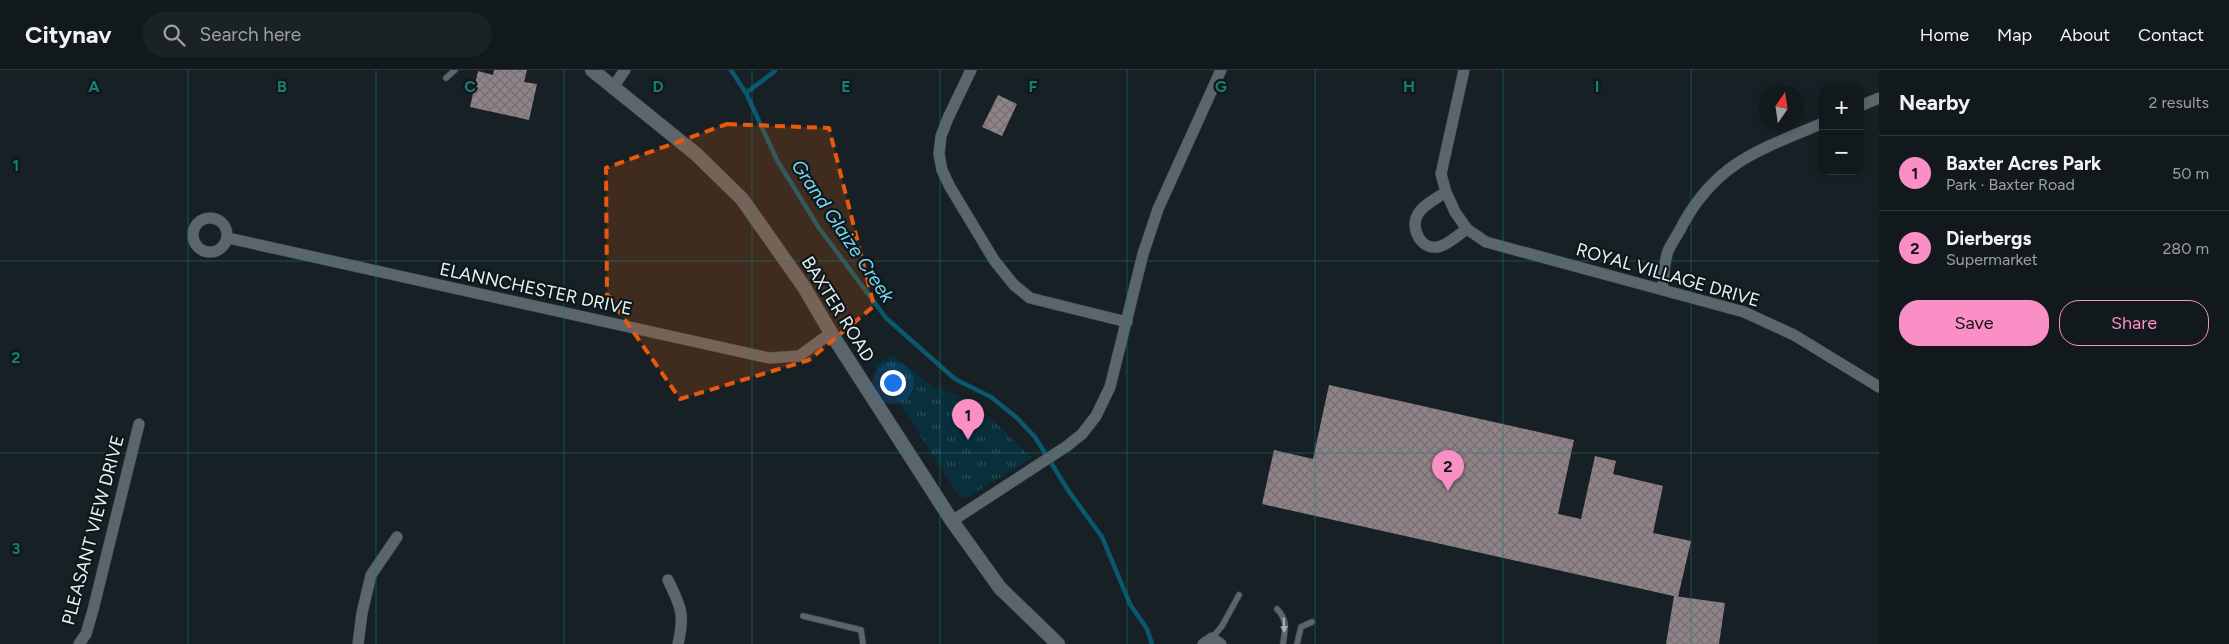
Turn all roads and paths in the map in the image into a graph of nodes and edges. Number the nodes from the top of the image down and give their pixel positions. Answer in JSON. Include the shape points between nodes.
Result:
{"nodes":[{"id":1,"x":455,"y":70,"type":"edge"},
{"id":2,"x":592,"y":70,"type":"edge"},
{"id":3,"x":626,"y":70,"type":"edge"},
{"id":4,"x":971,"y":70,"type":"edge"},
{"id":5,"x":1221,"y":70,"type":"edge"},
{"id":6,"x":1464,"y":70,"type":"edge"},
{"id":7,"x":446,"y":78,"type":"dead end"},
{"id":8,"x":613,"y":87,"type":"junction"},
{"id":9,"x":1879,"y":98,"type":"edge"},
{"id":10,"x":1864,"y":104,"type":"edge"},
{"id":11,"x":1819,"y":124,"type":"edge"},
{"id":12,"x":1446,"y":192,"type":"junction"},
{"id":13,"x":1467,"y":229,"type":"junction"},
{"id":14,"x":228,"y":238,"type":"dead end"},
{"id":15,"x":1662,"y":289,"type":"junction"},
{"id":16,"x":1127,"y":322,"type":"junction"},
{"id":17,"x":831,"y":333,"type":"junction"},
{"id":18,"x":1879,"y":387,"type":"edge"},
{"id":19,"x":139,"y":424,"type":"dead end"},
{"id":20,"x":952,"y":521,"type":"junction"},
{"id":21,"x":397,"y":537,"type":"dead end"},
{"id":22,"x":668,"y":580,"type":"dead end"},
{"id":23,"x":1239,"y":595,"type":"dead end"},
{"id":24,"x":1277,"y":609,"type":"dead end"},
{"id":25,"x":803,"y":616,"type":"dead end"},
{"id":26,"x":1312,"y":622,"type":"dead end"},
{"id":27,"x":1212,"y":642,"type":"edge"},
{"id":28,"x":80,"y":644,"type":"edge"},
{"id":29,"x":358,"y":644,"type":"edge"},
{"id":30,"x":678,"y":644,"type":"edge"},
{"id":31,"x":863,"y":644,"type":"edge"},
{"id":32,"x":1058,"y":644,"type":"edge"},
{"id":33,"x":1283,"y":644,"type":"edge"},
{"id":34,"x":1297,"y":644,"type":"edge"}],
"edges":[{"from":1,"to":7,"type":"lane"},
{"from":2,"to":8,"type":"main road","name":"BAXTER ROAD"},
{"from":3,"to":8,"type":"street"},
{"from":4,"to":16,"type":"street","via":[[941,136],[939,154],[950,187],[994,260],[1014,285],[1030,298]]},
{"from":5,"to":16,"type":"street","via":[[1158,209],[1143,254]]},
{"from":6,"to":12,"type":"street","name":"ROYAL VILLAGE DRIVE","via":[[1441,174]]},
{"from":8,"to":17,"type":"main road","name":"BAXTER ROAD","via":[[696,154],[742,199],[804,287]]},
{"from":9,"to":10,"type":"street"},
{"from":11,"to":15,"type":"street","via":[[1754,152],[1712,183],[1694,204],[1668,252]]},
{"from":12,"to":13,"type":"street","name":"ROYAL VILLAGE DRIVE"},
{"from":12,"to":13,"type":"street","via":[[1417,214],[1414,226],[1419,240],[1441,246]]},
{"from":13,"to":15,"type":"street","name":"ROYAL VILLAGE DRIVE","via":[[1486,242]]},
{"from":14,"to":17,"type":"street","name":"ELANNCHESTER DRIVE","via":[[769,358],[799,356]]},
{"from":15,"to":18,"type":"street","name":"ROYAL VILLAGE DRIVE","via":[[1744,312],[1780,328]]},
{"from":16,"to":20,"type":"street","via":[[1110,387],[1103,404],[1082,434]]},
{"from":17,"to":20,"type":"main road","name":"BAXTER ROAD"},
{"from":19,"to":28,"type":"street","name":"PLEASANT VIEW DRIVE","via":[[93,610]]},
{"from":20,"to":32,"type":"main road","name":"BAXTER ROAD","via":[[1000,588]]},
{"from":21,"to":29,"type":"street","via":[[371,575]]},
{"from":22,"to":30,"type":"street","via":[[682,608]]},
{"from":23,"to":27,"type":"lane"},
{"from":24,"to":33,"type":"lane","one_way":true,"via":[[1286,624]]},
{"from":25,"to":31,"type":"lane","via":[[861,630]]},
{"from":26,"to":34,"type":"lane","via":[[1301,627]]}]}
